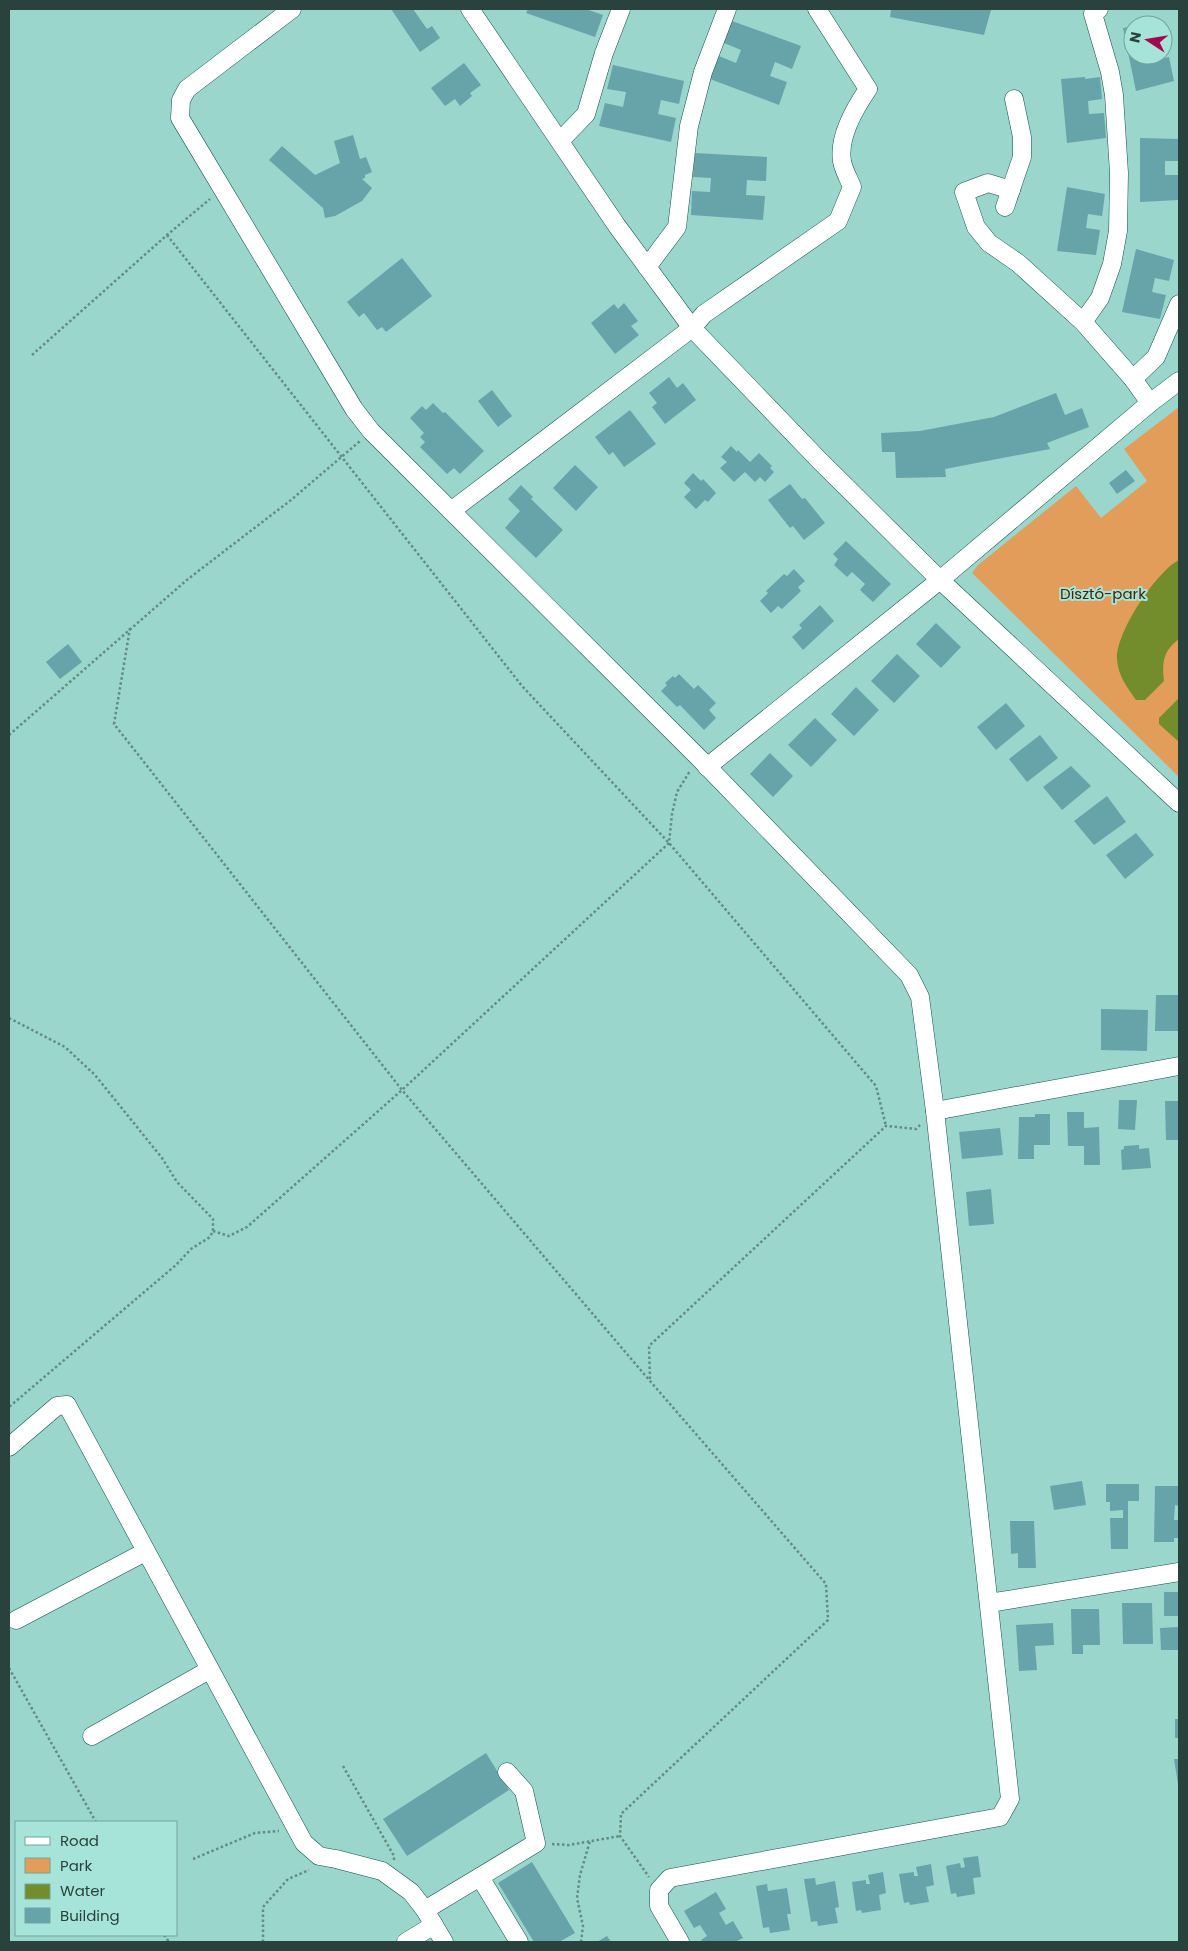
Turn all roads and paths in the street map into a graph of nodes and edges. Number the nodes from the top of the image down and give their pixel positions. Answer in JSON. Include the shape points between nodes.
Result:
{"nodes":[{"id":1,"x":292,"y":9,"type":"edge"},
{"id":2,"x":470,"y":9,"type":"edge"},
{"id":3,"x":621,"y":9,"type":"edge"},
{"id":4,"x":727,"y":9,"type":"edge"},
{"id":5,"x":817,"y":9,"type":"edge"},
{"id":6,"x":1099,"y":9,"type":"edge"},
{"id":7,"x":1014,"y":99,"type":"dead end"},
{"id":8,"x":560,"y":141,"type":"junction"},
{"id":9,"x":222,"y":189,"type":"junction"},
{"id":10,"x":1011,"y":190,"type":"junction"},
{"id":11,"x":1005,"y":207,"type":"dead end"},
{"id":12,"x":167,"y":235,"type":"junction"},
{"id":13,"x":647,"y":267,"type":"junction"},
{"id":14,"x":1179,"y":304,"type":"edge"},
{"id":15,"x":1083,"y":322,"type":"junction"},
{"id":16,"x":692,"y":328,"type":"junction"},
{"id":17,"x":32,"y":355,"type":"dead end"},
{"id":18,"x":1133,"y":379,"type":"junction"},
{"id":19,"x":1179,"y":381,"type":"edge"},
{"id":20,"x":1150,"y":403,"type":"junction"},
{"id":21,"x":371,"y":431,"type":"junction"},
{"id":22,"x":342,"y":456,"type":"junction"},
{"id":23,"x":451,"y":511,"type":"junction"},
{"id":24,"x":940,"y":580,"type":"junction"},
{"id":25,"x":130,"y":628,"type":"junction"},
{"id":26,"x":9,"y":735,"type":"edge"},
{"id":27,"x":703,"y":762,"type":"junction"},
{"id":28,"x":1179,"y":803,"type":"edge"},
{"id":29,"x":669,"y":843,"type":"junction"},
{"id":30,"x":9,"y":1018,"type":"edge"},
{"id":31,"x":1179,"y":1066,"type":"edge"},
{"id":32,"x":402,"y":1090,"type":"junction"},
{"id":33,"x":935,"y":1111,"type":"junction"},
{"id":34,"x":886,"y":1126,"type":"junction"},
{"id":35,"x":213,"y":1231,"type":"junction"},
{"id":36,"x":650,"y":1381,"type":"junction"},
{"id":37,"x":9,"y":1407,"type":"edge"},
{"id":38,"x":9,"y":1447,"type":"edge"},
{"id":39,"x":145,"y":1552,"type":"junction"},
{"id":40,"x":1179,"y":1572,"type":"edge"},
{"id":41,"x":989,"y":1604,"type":"junction"},
{"id":42,"x":16,"y":1620,"type":"dead end"},
{"id":43,"x":9,"y":1668,"type":"edge"},
{"id":44,"x":209,"y":1670,"type":"junction"},
{"id":45,"x":92,"y":1736,"type":"dead end"},
{"id":46,"x":343,"y":1766,"type":"dead end"},
{"id":47,"x":506,"y":1772,"type":"dead end"},
{"id":48,"x":95,"y":1821,"type":"edge"},
{"id":49,"x":297,"y":1830,"type":"junction"},
{"id":50,"x":620,"y":1836,"type":"junction"},
{"id":51,"x":590,"y":1841,"type":"junction"},
{"id":52,"x":536,"y":1843,"type":"junction"},
{"id":53,"x":193,"y":1859,"type":"dead end"},
{"id":54,"x":312,"y":1869,"type":"dead end"},
{"id":55,"x":480,"y":1877,"type":"junction"},
{"id":56,"x":394,"y":1880,"type":"junction"},
{"id":57,"x":659,"y":1890,"type":"junction"},
{"id":58,"x":425,"y":1910,"type":"junction"},
{"id":59,"x":434,"y":1925,"type":"junction"},
{"id":60,"x":263,"y":1942,"type":"edge"},
{"id":61,"x":406,"y":1942,"type":"edge"},
{"id":62,"x":444,"y":1942,"type":"edge"},
{"id":63,"x":519,"y":1942,"type":"edge"},
{"id":64,"x":581,"y":1942,"type":"edge"},
{"id":65,"x":680,"y":1942,"type":"edge"}],
"edges":[{"from":1,"to":9,"type":"street","via":[[188,89],[181,100],[180,118]]},
{"from":2,"to":8,"type":"street"},
{"from":3,"to":8,"type":"street","via":[[586,114]]},
{"from":4,"to":13,"type":"street","via":[[703,72],[689,126],[677,227]]},
{"from":5,"to":16,"type":"street","via":[[868,89],[856,107],[844,138],[842,161],[852,187],[838,221],[704,314]]},
{"from":6,"to":15,"type":"street","via":[[1093,14],[1114,95],[1119,173],[1118,231],[1112,264],[1100,298]]},
{"from":7,"to":10,"type":"street","via":[[1022,137],[1022,157]]},
{"from":8,"to":13,"type":"street"},
{"from":9,"to":12,"type":"path"},
{"from":9,"to":21,"type":"street","via":[[354,409]]},
{"from":10,"to":11,"type":"street"},
{"from":10,"to":15,"type":"street","via":[[988,183],[964,192],[976,227],[989,243],[1018,263]]},
{"from":12,"to":17,"type":"path"},
{"from":12,"to":22,"type":"path"},
{"from":13,"to":16,"type":"street"},
{"from":14,"to":18,"type":"street","via":[[1156,357]]},
{"from":15,"to":18,"type":"street"},
{"from":16,"to":23,"type":"street"},
{"from":16,"to":24,"type":"street"},
{"from":18,"to":20,"type":"street"},
{"from":19,"to":20,"type":"street"},
{"from":20,"to":24,"type":"street"},
{"from":21,"to":22,"type":"path"},
{"from":21,"to":23,"type":"street"},
{"from":22,"to":25,"type":"path"},
{"from":22,"to":29,"type":"path","via":[[522,686]]},
{"from":23,"to":27,"type":"street"},
{"from":24,"to":27,"type":"street"},
{"from":24,"to":28,"type":"street"},
{"from":25,"to":26,"type":"path"},
{"from":25,"to":32,"type":"path","via":[[114,724]]},
{"from":27,"to":29,"type":"path","via":[[677,792]]},
{"from":27,"to":33,"type":"street","via":[[909,975],[920,997]]},
{"from":29,"to":32,"type":"path"},
{"from":29,"to":34,"type":"path","via":[[876,1086]]},
{"from":30,"to":35,"type":"path","via":[[65,1047],[95,1076],[162,1158],[177,1182],[213,1219]]},
{"from":31,"to":33,"type":"street"},
{"from":32,"to":35,"type":"path","via":[[247,1227],[229,1236]]},
{"from":32,"to":36,"type":"path"},
{"from":33,"to":34,"type":"path","via":[[916,1129]]},
{"from":33,"to":41,"type":"street"},
{"from":34,"to":36,"type":"path","via":[[649,1346]]},
{"from":35,"to":37,"type":"path","via":[[210,1237],[191,1249]]},
{"from":36,"to":50,"type":"path","via":[[826,1584],[828,1620],[621,1814]]},
{"from":38,"to":39,"type":"street","via":[[57,1406],[67,1405]]},
{"from":39,"to":42,"type":"street"},
{"from":39,"to":44,"type":"street"},
{"from":40,"to":41,"type":"street"},
{"from":41,"to":57,"type":"street","via":[[1010,1799],[1000,1818],[670,1878]]},
{"from":43,"to":48,"type":"path"},
{"from":44,"to":45,"type":"street"},
{"from":44,"to":49,"type":"street"},
{"from":46,"to":56,"type":"path","via":[[394,1856]]},
{"from":47,"to":52,"type":"street","via":[[524,1791]]},
{"from":49,"to":53,"type":"path","via":[[256,1833]]},
{"from":49,"to":56,"type":"street","via":[[304,1844],[319,1856],[382,1871]]},
{"from":50,"to":51,"type":"path"},
{"from":50,"to":57,"type":"path"},
{"from":51,"to":52,"type":"path","via":[[569,1845]]},
{"from":51,"to":64,"type":"path","via":[[577,1898],[583,1926]]},
{"from":52,"to":55,"type":"street"},
{"from":54,"to":60,"type":"path","via":[[288,1879],[263,1907]]},
{"from":55,"to":58,"type":"street"},
{"from":55,"to":63,"type":"street"},
{"from":56,"to":58,"type":"street","via":[[411,1892]]},
{"from":57,"to":65,"type":"street","via":[[659,1906]]},
{"from":58,"to":59,"type":"street"},
{"from":59,"to":61,"type":"street"},
{"from":59,"to":62,"type":"street"}]}
